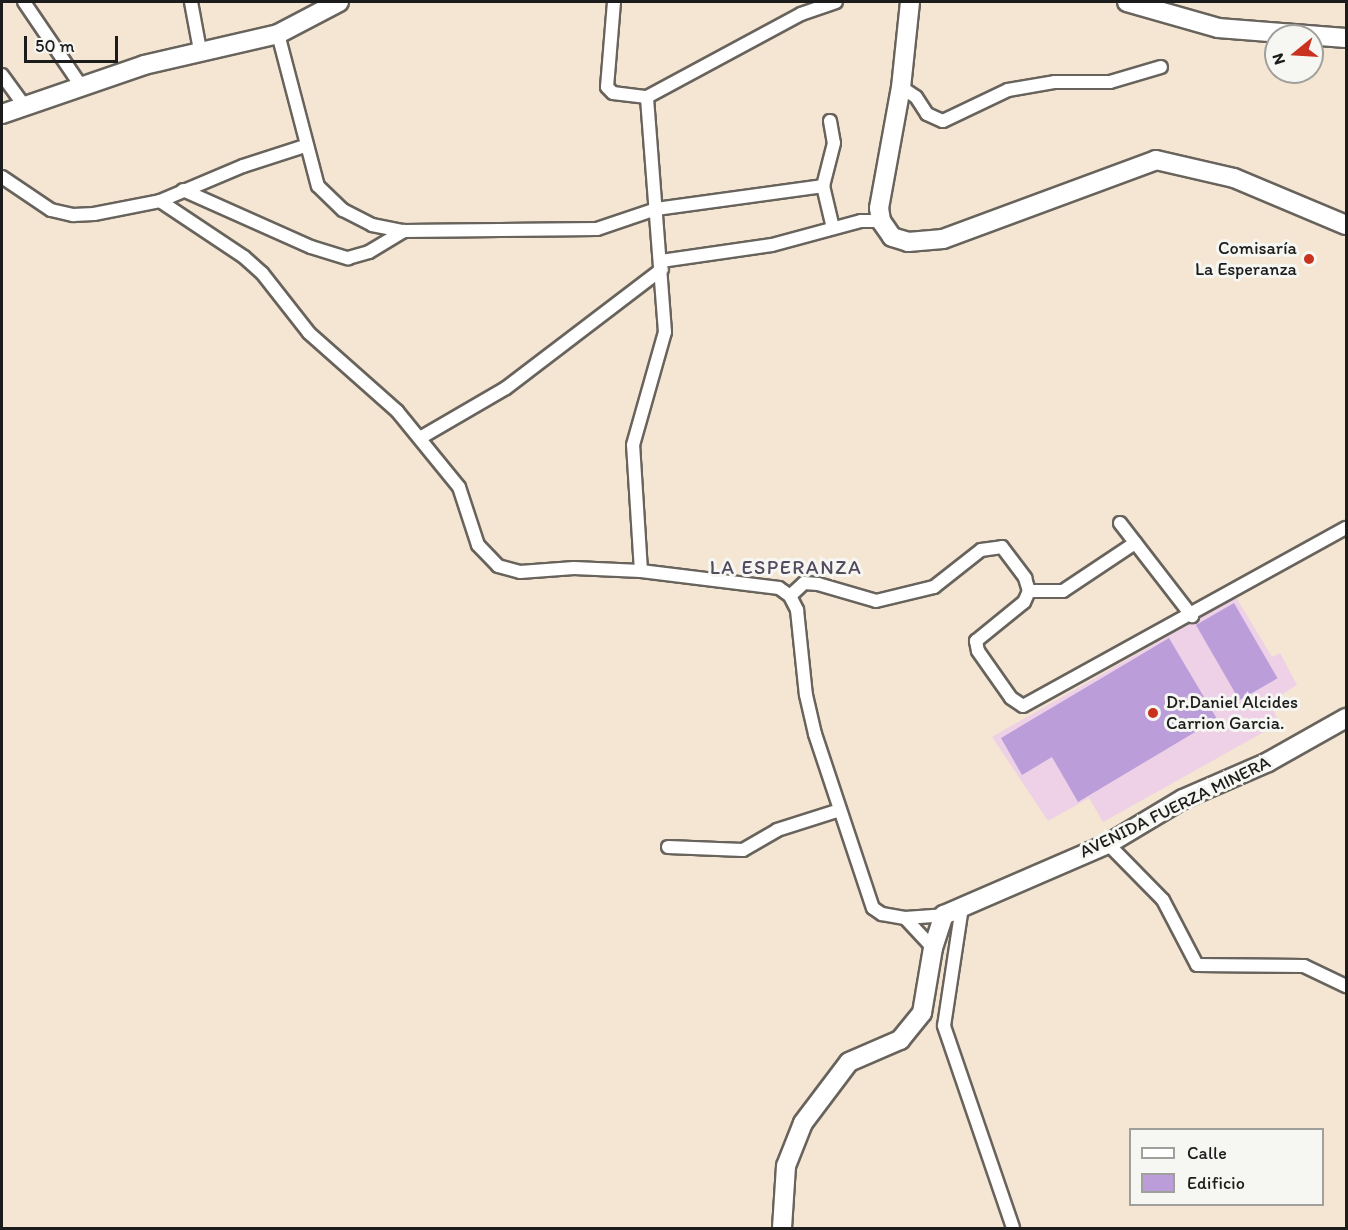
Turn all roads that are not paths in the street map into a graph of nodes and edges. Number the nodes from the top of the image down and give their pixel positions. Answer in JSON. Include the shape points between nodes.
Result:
{"nodes":[{"id":1,"x":24,"y":2,"type":"edge"},
{"id":2,"x":191,"y":2,"type":"edge"},
{"id":3,"x":339,"y":2,"type":"edge"},
{"id":4,"x":614,"y":2,"type":"edge"},
{"id":5,"x":836,"y":2,"type":"edge"},
{"id":6,"x":910,"y":2,"type":"edge"},
{"id":7,"x":1127,"y":2,"type":"edge"},
{"id":8,"x":278,"y":34,"type":"junction"},
{"id":9,"x":1347,"y":38,"type":"edge"},
{"id":10,"x":200,"y":50,"type":"junction"},
{"id":11,"x":1161,"y":67,"type":"dead end"},
{"id":12,"x":2,"y":75,"type":"edge"},
{"id":13,"x":81,"y":86,"type":"junction"},
{"id":14,"x":901,"y":87,"type":"junction"},
{"id":15,"x":647,"y":97,"type":"junction"},
{"id":16,"x":25,"y":107,"type":"junction"},
{"id":17,"x":2,"y":114,"type":"edge"},
{"id":18,"x":830,"y":121,"type":"dead end"},
{"id":19,"x":305,"y":147,"type":"junction"},
{"id":20,"x":2,"y":177,"type":"edge"},
{"id":21,"x":823,"y":186,"type":"junction"},
{"id":22,"x":183,"y":190,"type":"junction"},
{"id":23,"x":160,"y":201,"type":"junction"},
{"id":24,"x":656,"y":209,"type":"junction"},
{"id":25,"x":881,"y":221,"type":"junction"},
{"id":26,"x":1345,"y":222,"type":"edge"},
{"id":27,"x":833,"y":228,"type":"junction"},
{"id":28,"x":404,"y":231,"type":"junction"},
{"id":29,"x":661,"y":265,"type":"junction"},
{"id":30,"x":420,"y":438,"type":"junction"},
{"id":31,"x":1120,"y":523,"type":"dead end"},
{"id":32,"x":1347,"y":528,"type":"edge"},
{"id":33,"x":1135,"y":543,"type":"junction"},
{"id":34,"x":641,"y":571,"type":"junction"},
{"id":35,"x":1029,"y":591,"type":"junction"},
{"id":36,"x":790,"y":596,"type":"junction"},
{"id":37,"x":1192,"y":616,"type":"junction"},
{"id":38,"x":1345,"y":719,"type":"edge"},
{"id":39,"x":840,"y":810,"type":"junction"},
{"id":40,"x":1108,"y":844,"type":"junction"},
{"id":41,"x":668,"y":847,"type":"dead end"},
{"id":42,"x":962,"y":907,"type":"junction"},
{"id":43,"x":944,"y":915,"type":"junction"},
{"id":44,"x":905,"y":918,"type":"junction"},
{"id":45,"x":933,"y":948,"type":"junction"},
{"id":46,"x":1347,"y":986,"type":"edge"},
{"id":47,"x":782,"y":1228,"type":"edge"},
{"id":48,"x":1013,"y":1228,"type":"edge"}],
"edges":[{"from":1,"to":13,"type":"street"},
{"from":2,"to":10,"type":"street"},
{"from":3,"to":8,"type":"street"},
{"from":4,"to":15,"type":"street","via":[[607,87],[613,93]]},
{"from":5,"to":15,"type":"street","via":[[801,14]]},
{"from":6,"to":14,"type":"street"},
{"from":7,"to":9,"type":"street","via":[[1218,28]]},
{"from":8,"to":10,"type":"street"},
{"from":8,"to":19,"type":"street"},
{"from":10,"to":13,"type":"street"},
{"from":11,"to":14,"type":"street","via":[[1110,82],[1055,82],[1008,90],[943,122],[927,114],[915,97]]},
{"from":12,"to":16,"type":"street"},
{"from":13,"to":16,"type":"street"},
{"from":14,"to":25,"type":"street","via":[[881,182]]},
{"from":15,"to":24,"type":"street"},
{"from":16,"to":17,"type":"street"},
{"from":18,"to":21,"type":"street","via":[[834,143]]},
{"from":19,"to":22,"type":"street"},
{"from":19,"to":28,"type":"street","via":[[318,186],[329,199],[358,219]]},
{"from":20,"to":23,"type":"street","via":[[51,210],[73,215]]},
{"from":21,"to":24,"type":"street"},
{"from":21,"to":27,"type":"street"},
{"from":22,"to":23,"type":"street"},
{"from":22,"to":28,"type":"street","via":[[311,247],[348,258],[369,252]]},
{"from":23,"to":30,"type":"street","via":[[262,273],[309,333],[397,411]]},
{"from":24,"to":28,"type":"street","via":[[597,229]]},
{"from":24,"to":29,"type":"street"},
{"from":25,"to":26,"type":"street","via":[[892,237],[908,242],[943,239],[1156,160],[1234,177]]},
{"from":25,"to":27,"type":"street"},
{"from":27,"to":29,"type":"street","via":[[772,245]]},
{"from":29,"to":30,"type":"street","via":[[506,388]]},
{"from":29,"to":34,"type":"street","via":[[665,332],[633,445]]},
{"from":30,"to":34,"type":"street","via":[[459,487],[478,545],[498,566],[520,572],[574,568]]},
{"from":31,"to":33,"type":"street"},
{"from":32,"to":37,"type":"street"},
{"from":33,"to":35,"type":"street","via":[[1062,591]]},
{"from":33,"to":37,"type":"street"},
{"from":34,"to":36,"type":"street","via":[[779,588]]},
{"from":35,"to":36,"type":"street","via":[[1008,552],[996,546],[981,550],[934,587],[876,602],[804,583]]},
{"from":35,"to":37,"type":"street","via":[[1024,602],[976,641],[978,651],[1004,688],[1023,706]]},
{"from":36,"to":39,"type":"street","via":[[797,610],[806,695],[815,734]]},
{"from":38,"to":40,"type":"street","name":"AVENIDA FUERZA MINERA","via":[[1268,762],[1184,799]]},
{"from":39,"to":41,"type":"street","via":[[777,830],[743,850]]},
{"from":39,"to":44,"type":"street","via":[[873,908],[882,914]]},
{"from":40,"to":42,"type":"street","name":"AVENIDA FUERZA MINERA"},
{"from":40,"to":46,"type":"street","via":[[1163,900],[1197,965],[1304,966]]},
{"from":42,"to":43,"type":"street","name":"AVENIDA FUERZA MINERA"},
{"from":42,"to":48,"type":"street","via":[[944,1026]]},
{"from":43,"to":44,"type":"street"},
{"from":43,"to":45,"type":"street"},
{"from":44,"to":45,"type":"street"},
{"from":45,"to":47,"type":"street","via":[[922,1013],[900,1040],[849,1062],[798,1133],[786,1166]]}]}
